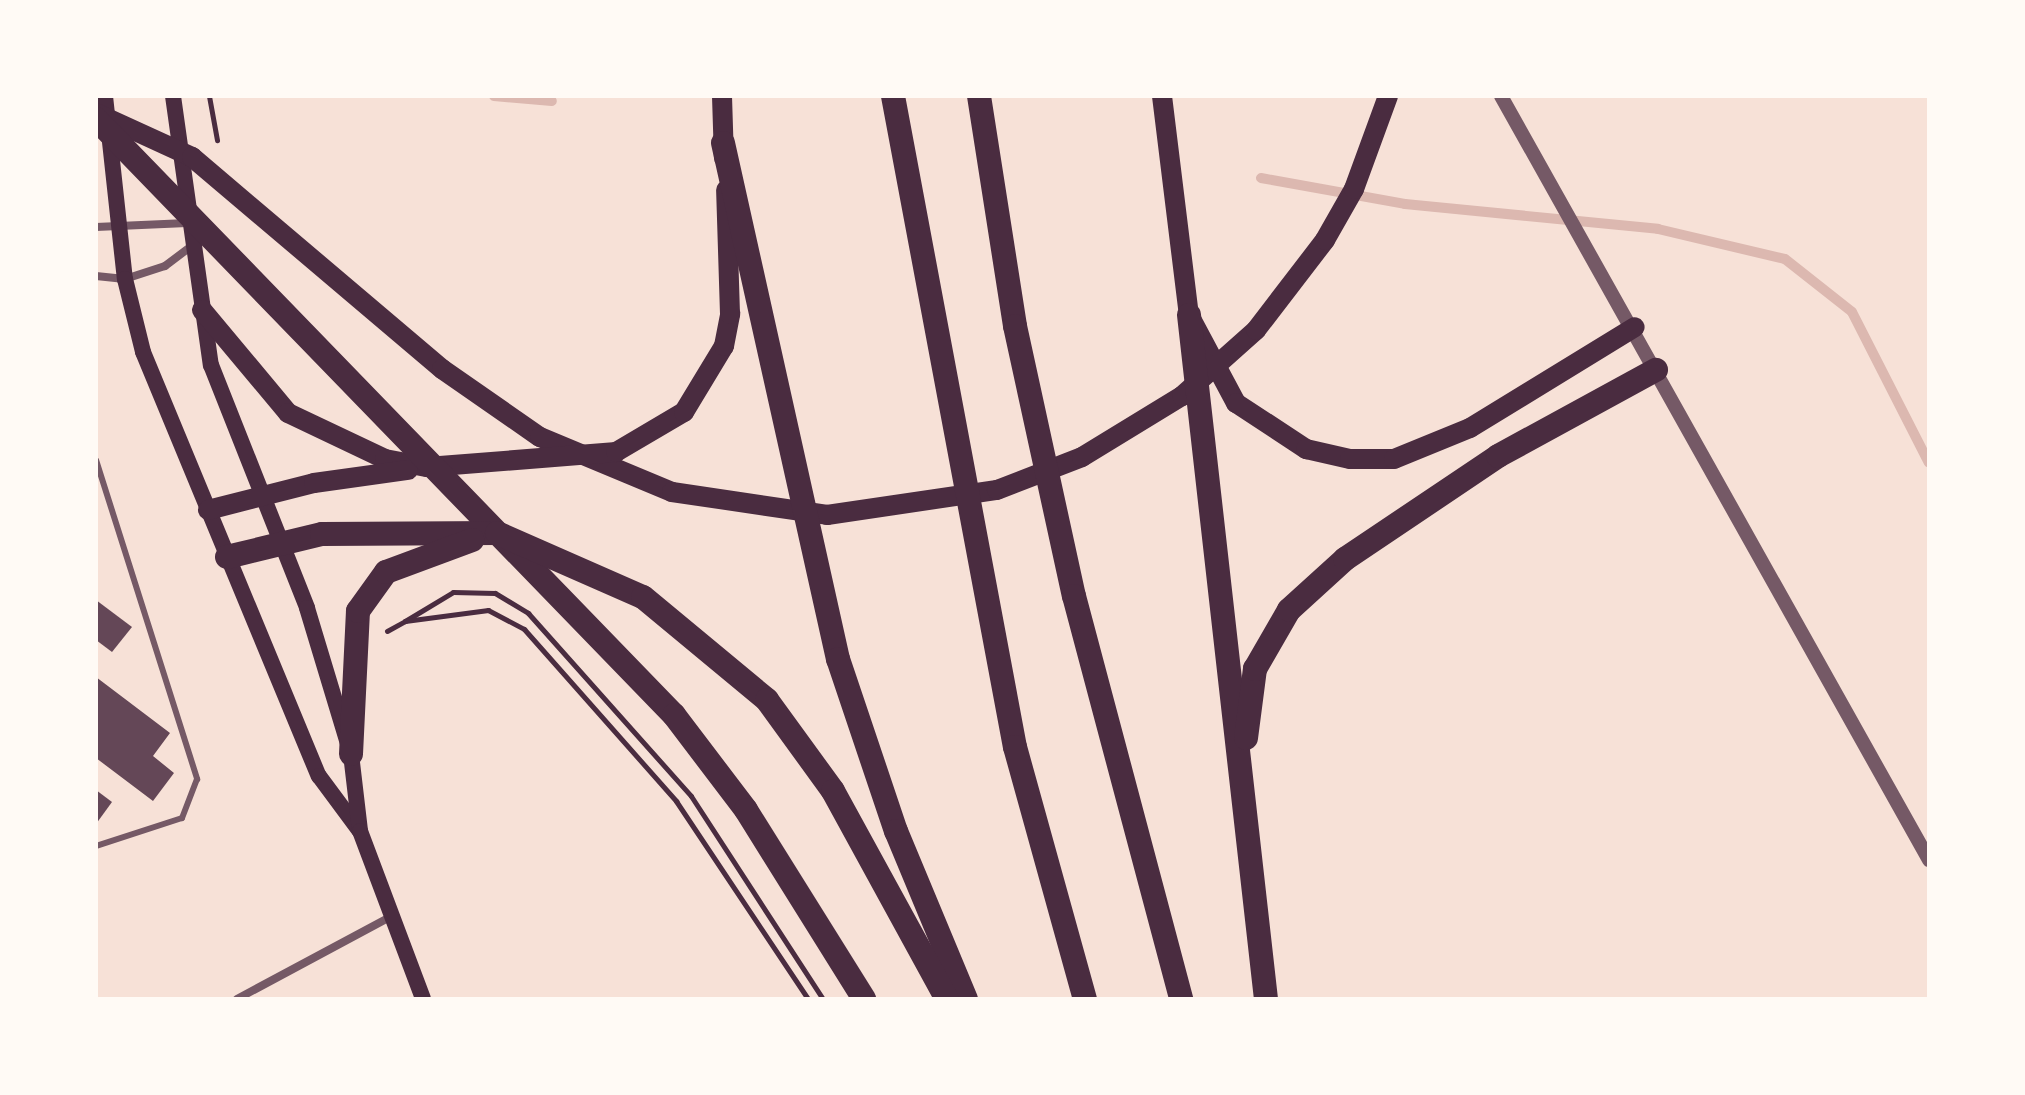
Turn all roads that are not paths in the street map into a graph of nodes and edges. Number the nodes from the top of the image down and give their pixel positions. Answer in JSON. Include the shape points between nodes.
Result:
{"nodes":[{"id":1,"x":722,"y":96,"type":"edge"},
{"id":2,"x":893,"y":96,"type":"edge"},
{"id":3,"x":979,"y":96,"type":"edge"},
{"id":4,"x":1162,"y":96,"type":"edge"},
{"id":5,"x":1388,"y":96,"type":"edge"},
{"id":6,"x":1501,"y":96,"type":"edge"},
{"id":7,"x":174,"y":102,"type":"edge"},
{"id":8,"x":101,"y":108,"type":"edge"},
{"id":9,"x":723,"y":143,"type":"junction"},
{"id":10,"x":189,"y":223,"type":"junction"},
{"id":11,"x":124,"y":224,"type":"junction"},
{"id":12,"x":96,"y":227,"type":"edge"},
{"id":13,"x":193,"y":245,"type":"junction"},
{"id":14,"x":96,"y":276,"type":"edge"},
{"id":15,"x":125,"y":279,"type":"junction"},
{"id":16,"x":202,"y":310,"type":"junction"},
{"id":17,"x":1189,"y":315,"type":"junction"},
{"id":18,"x":1635,"y":327,"type":"junction"},
{"id":19,"x":1656,"y":370,"type":"junction"},
{"id":20,"x":96,"y":460,"type":"edge"},
{"id":21,"x":427,"y":467,"type":"junction"},
{"id":22,"x":261,"y":495,"type":"junction"},
{"id":23,"x":208,"y":510,"type":"junction"},
{"id":24,"x":497,"y":533,"type":"junction"},
{"id":25,"x":281,"y":543,"type":"junction"},
{"id":26,"x":227,"y":557,"type":"junction"},
{"id":27,"x":351,"y":754,"type":"junction"},
{"id":28,"x":1242,"y":774,"type":"junction"},
{"id":29,"x":360,"y":831,"type":"junction"},
{"id":30,"x":96,"y":846,"type":"edge"},
{"id":31,"x":1929,"y":860,"type":"edge"},
{"id":32,"x":388,"y":918,"type":"junction"},
{"id":33,"x":862,"y":996,"type":"edge"},
{"id":34,"x":237,"y":999,"type":"edge"},
{"id":35,"x":423,"y":999,"type":"edge"},
{"id":36,"x":947,"y":999,"type":"edge"},
{"id":37,"x":966,"y":999,"type":"edge"},
{"id":38,"x":1085,"y":999,"type":"edge"},
{"id":39,"x":1181,"y":999,"type":"edge"},
{"id":40,"x":1266,"y":999,"type":"edge"}],
"edges":[{"from":1,"to":9,"type":"main road"},
{"from":2,"to":38,"type":"highway","via":[[1015,747]]},
{"from":3,"to":39,"type":"highway","via":[[1015,326],[1074,596]]},
{"from":4,"to":17,"type":"main road"},
{"from":5,"to":8,"type":"main road","via":[[1354,189],[1325,240],[1256,330],[1182,396],[1082,457],[997,490],[827,515],[672,492],[540,437],[442,369],[192,157]]},
{"from":6,"to":18,"type":"street"},
{"from":7,"to":10,"type":"main road"},
{"from":8,"to":11,"type":"main road"},
{"from":8,"to":33,"type":"highway","via":[[674,715],[746,810]]},
{"from":9,"to":21,"type":"main road","via":[[730,314],[710,377],[684,412],[616,452]]},
{"from":9,"to":37,"type":"highway","via":[[838,659],[896,831]]},
{"from":10,"to":11,"type":"street"},
{"from":10,"to":13,"type":"main road"},
{"from":11,"to":12,"type":"street"},
{"from":11,"to":15,"type":"main road"},
{"from":13,"to":15,"type":"street","via":[[165,266]]},
{"from":13,"to":16,"type":"main road"},
{"from":14,"to":15,"type":"street"},
{"from":15,"to":23,"type":"main road","via":[[143,352]]},
{"from":16,"to":21,"type":"main road","via":[[288,413],[348,447]]},
{"from":16,"to":22,"type":"main road","via":[[211,365]]},
{"from":17,"to":18,"type":"main road","via":[[1236,403],[1306,449],[1350,459],[1394,459],[1470,428]]},
{"from":17,"to":28,"type":"highway"},
{"from":18,"to":19,"type":"street"},
{"from":19,"to":28,"type":"highway","via":[[1498,456],[1345,559],[1289,610],[1255,669]]},
{"from":19,"to":31,"type":"street"},
{"from":20,"to":30,"type":"lane","via":[[197,779],[182,818]]},
{"from":21,"to":22,"type":"main road"},
{"from":22,"to":23,"type":"main road"},
{"from":22,"to":25,"type":"main road"},
{"from":23,"to":26,"type":"main road"},
{"from":24,"to":25,"type":"highway","via":[[351,531]]},
{"from":24,"to":27,"type":"highway","via":[[406,560],[372,588],[353,642]]},
{"from":24,"to":36,"type":"highway","via":[[643,597],[767,700],[833,791]]},
{"from":25,"to":26,"type":"highway"},
{"from":25,"to":27,"type":"main road"},
{"from":26,"to":29,"type":"main road","via":[[319,776]]},
{"from":27,"to":29,"type":"main road"},
{"from":28,"to":40,"type":"highway"},
{"from":29,"to":32,"type":"main road"},
{"from":32,"to":34,"type":"street"},
{"from":32,"to":35,"type":"main road"}]}
